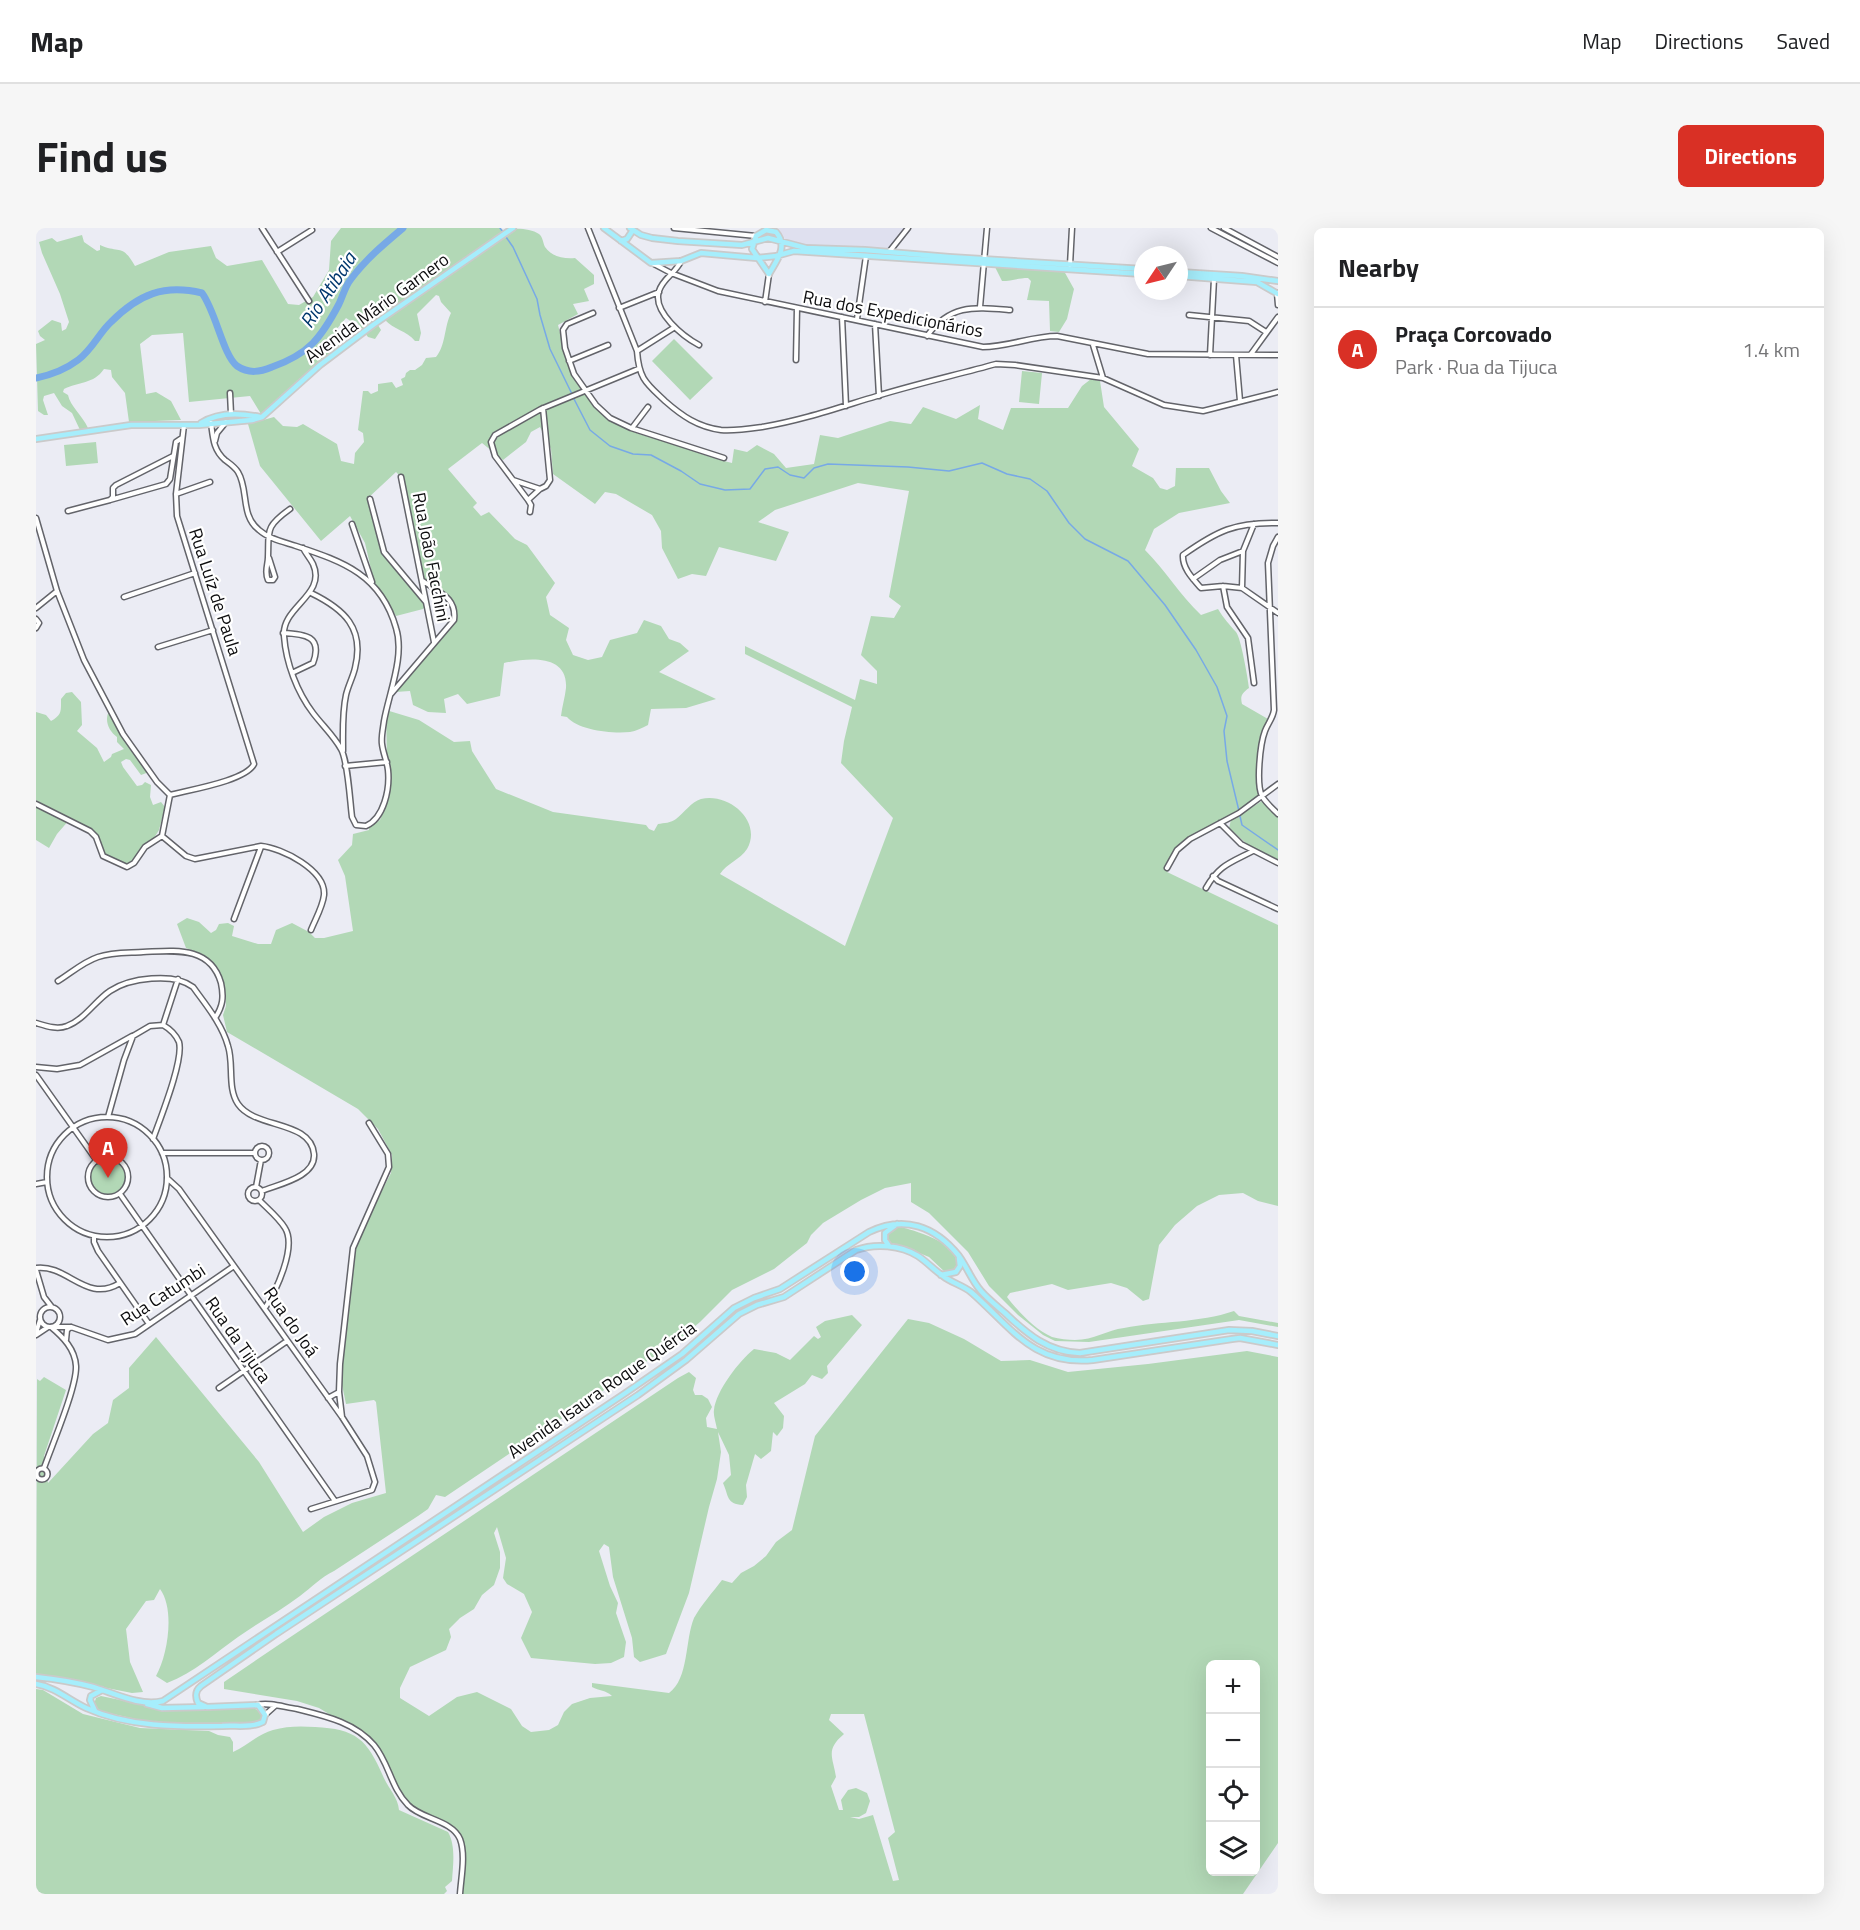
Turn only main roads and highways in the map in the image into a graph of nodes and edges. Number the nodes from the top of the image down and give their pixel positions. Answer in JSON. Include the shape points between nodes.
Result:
{"nodes":[{"id":1,"x":513,"y":228,"type":"edge"},
{"id":2,"x":604,"y":228,"type":"edge"},
{"id":3,"x":632,"y":229,"type":"edge"},
{"id":4,"x":772,"y":229,"type":"edge"},
{"id":5,"x":621,"y":241,"type":"junction"},
{"id":6,"x":753,"y":242,"type":"junction"},
{"id":7,"x":782,"y":242,"type":"junction"},
{"id":8,"x":780,"y":255,"type":"junction"},
{"id":9,"x":757,"y":258,"type":"junction"},
{"id":10,"x":984,"y":261,"type":"junction"},
{"id":11,"x":1134,"y":271,"type":"edge"},
{"id":12,"x":1134,"y":271,"type":"edge"},
{"id":13,"x":1188,"y":274,"type":"edge"},
{"id":14,"x":1188,"y":275,"type":"edge"},
{"id":15,"x":1278,"y":281,"type":"edge"},
{"id":16,"x":1278,"y":285,"type":"edge"},
{"id":17,"x":1277,"y":293,"type":"edge"},
{"id":18,"x":231,"y":414,"type":"junction"},
{"id":19,"x":262,"y":417,"type":"junction"},
{"id":20,"x":212,"y":420,"type":"junction"},
{"id":21,"x":227,"y":421,"type":"junction"},
{"id":22,"x":36,"y":439,"type":"edge"},
{"id":23,"x":899,"y":1223,"type":"junction"},
{"id":24,"x":891,"y":1248,"type":"junction"},
{"id":25,"x":959,"y":1257,"type":"junction"},
{"id":26,"x":942,"y":1275,"type":"junction"},
{"id":27,"x":1278,"y":1336,"type":"edge"},
{"id":28,"x":1278,"y":1345,"type":"edge"},
{"id":29,"x":36,"y":1677,"type":"edge"},
{"id":30,"x":36,"y":1684,"type":"edge"},
{"id":31,"x":102,"y":1690,"type":"junction"},
{"id":32,"x":142,"y":1702,"type":"junction"},
{"id":33,"x":207,"y":1707,"type":"junction"},
{"id":34,"x":95,"y":1711,"type":"junction"}],
"edges":[{"from":1,"to":19,"type":"main road","name":"Avenida Mário Garnero","via":[[320,365]]},
{"from":2,"to":5,"type":"main road"},
{"from":3,"to":5,"type":"main road"},
{"from":3,"to":6,"type":"main road","via":[[652,238],[678,241],[742,245]]},
{"from":4,"to":6,"type":"main road","via":[[762,231]]},
{"from":4,"to":7,"type":"main road"},
{"from":5,"to":9,"type":"main road","via":[[651,263],[681,261],[701,253]]},
{"from":6,"to":7,"type":"main road","via":[[768,238]]},
{"from":6,"to":9,"type":"main road"},
{"from":7,"to":8,"type":"main road"},
{"from":7,"to":10,"type":"main road","via":[[806,248]]},
{"from":8,"to":9,"type":"main road"},
{"from":8,"to":9,"type":"main road","via":[[769,274]]},
{"from":8,"to":10,"type":"main road","via":[[794,251]]},
{"from":10,"to":11,"type":"main road"},
{"from":10,"to":12,"type":"main road"},
{"from":13,"to":15,"type":"main road"},
{"from":14,"to":17,"type":"main road","via":[[1257,282]]},
{"from":16,"to":17,"type":"main road"},
{"from":18,"to":19,"type":"main road"},
{"from":18,"to":20,"type":"main road"},
{"from":18,"to":21,"type":"main road"},
{"from":19,"to":21,"type":"main road"},
{"from":20,"to":21,"type":"main road"},
{"from":20,"to":22,"type":"main road","via":[[183,425],[131,425]]},
{"from":23,"to":24,"type":"main road","via":[[885,1233]]},
{"from":23,"to":25,"type":"main road","via":[[934,1234]]},
{"from":23,"to":32,"type":"main road","name":"Avenida Isaura Roque Quércia","via":[[869,1232],[780,1289],[734,1308],[682,1354],[189,1685],[163,1701]]},
{"from":24,"to":26,"type":"main road","name":"Avenida Isaura Roque Quércia","via":[[909,1251]]},
{"from":24,"to":33,"type":"main road","name":"Avenida Isaura Roque Quércia","via":[[872,1246],[856,1250],[784,1297],[739,1314],[686,1360],[628,1401],[201,1686],[196,1698]]},
{"from":25,"to":26,"type":"main road","via":[[958,1269]]},
{"from":25,"to":27,"type":"main road","via":[[980,1291],[1030,1337],[1071,1353],[1229,1330]]},
{"from":26,"to":28,"type":"main road","name":"Avenida Isaura Roque Quércia","via":[[971,1293],[1022,1341],[1059,1359],[1087,1361],[1240,1338]]},
{"from":29,"to":31,"type":"main road","name":"Avenida Isaura Roque Quércia"},
{"from":30,"to":34,"type":"main road"},
{"from":31,"to":32,"type":"main road","name":"Avenida Isaura Roque Quércia"},
{"from":31,"to":34,"type":"main road","via":[[91,1696]]},
{"from":32,"to":33,"type":"main road","name":"Avenida Isaura Roque Quércia","via":[[162,1708]]},
{"from":33,"to":34,"type":"main road","name":"Avenida Isaura Roque Quércia","via":[[255,1705],[265,1715],[263,1722],[252,1725],[157,1726]]}]}
